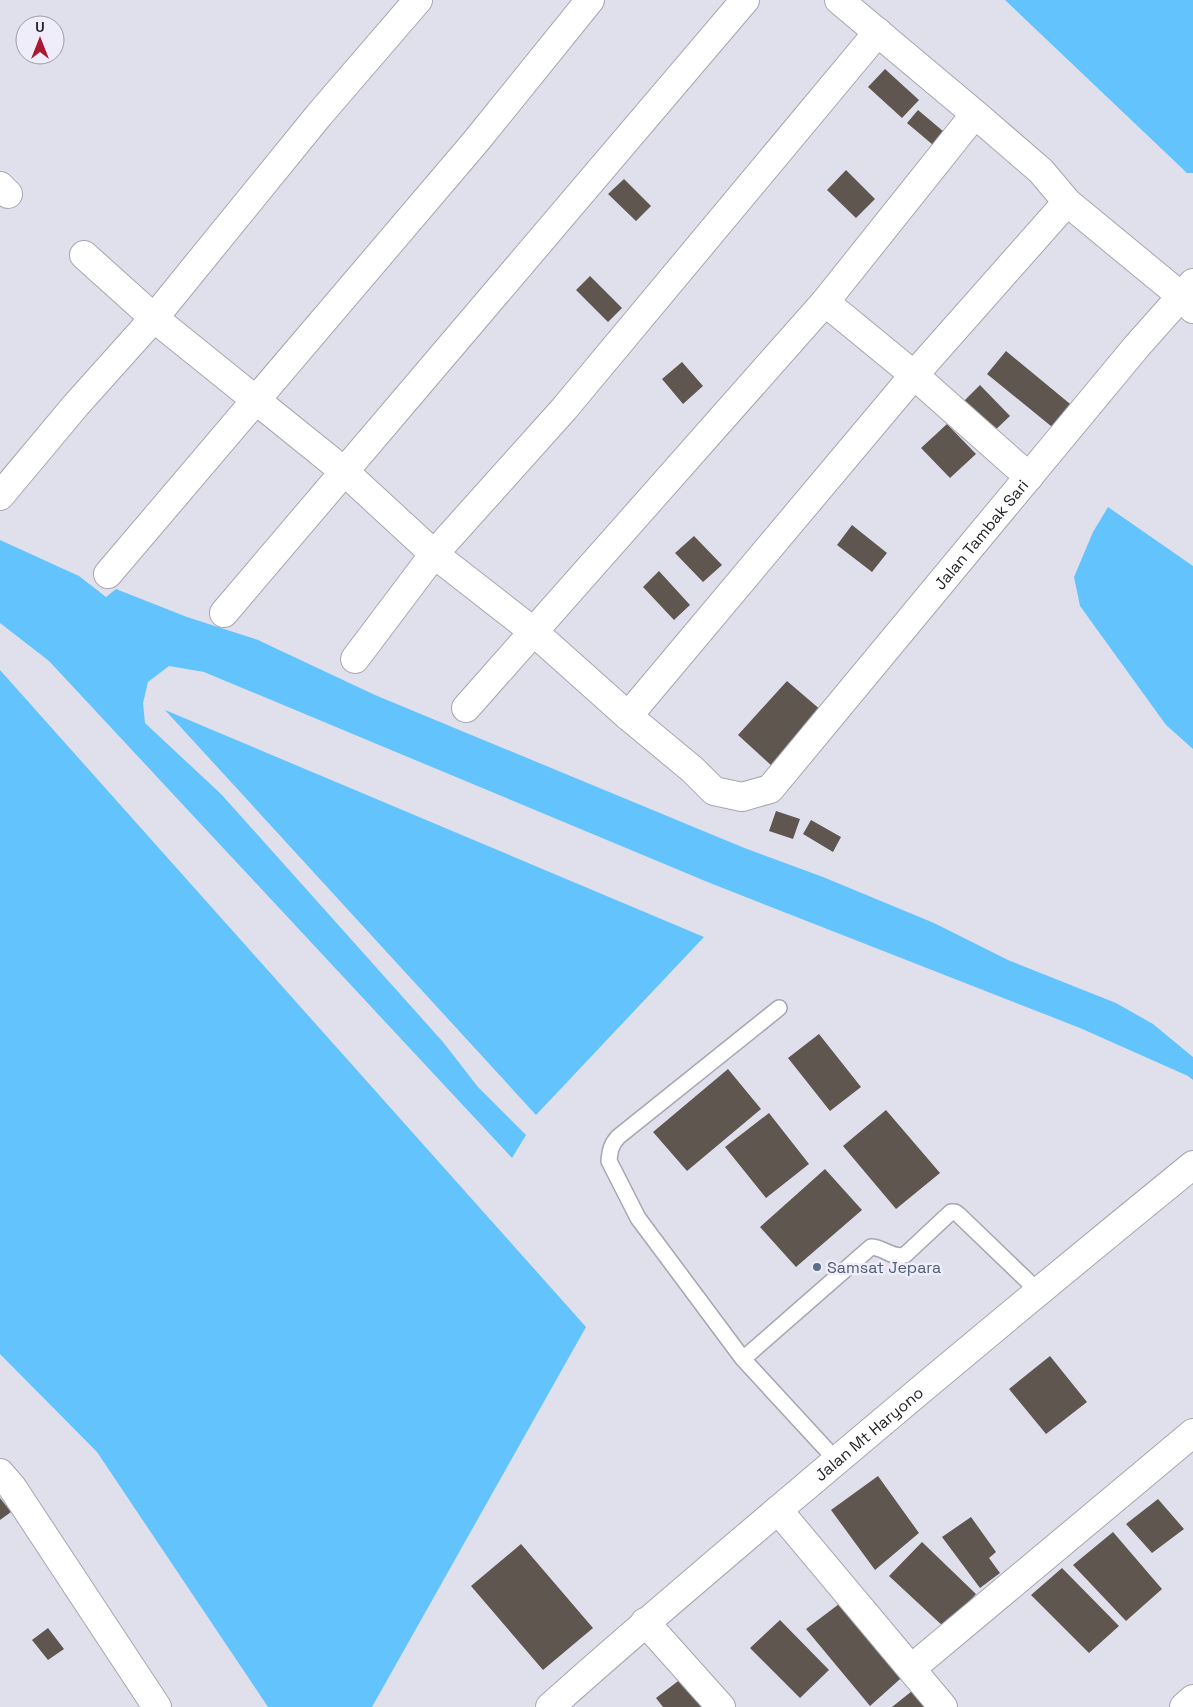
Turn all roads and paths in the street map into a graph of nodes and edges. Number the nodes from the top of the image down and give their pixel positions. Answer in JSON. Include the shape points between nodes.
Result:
{"nodes":[{"id":1,"x":418,"y":0,"type":"edge"},
{"id":2,"x":590,"y":0,"type":"edge"},
{"id":3,"x":745,"y":0,"type":"edge"},
{"id":4,"x":840,"y":0,"type":"edge"},
{"id":5,"x":878,"y":32,"type":"junction"},
{"id":6,"x":975,"y":114,"type":"junction"},
{"id":7,"x":1067,"y":202,"type":"junction"},
{"id":8,"x":84,"y":255,"type":"dead end"},
{"id":9,"x":1189,"y":296,"type":"edge"},
{"id":10,"x":825,"y":302,"type":"junction"},
{"id":11,"x":154,"y":318,"type":"junction"},
{"id":12,"x":914,"y":375,"type":"junction"},
{"id":13,"x":256,"y":399,"type":"junction"},
{"id":14,"x":346,"y":472,"type":"junction"},
{"id":15,"x":1029,"y":477,"type":"junction"},
{"id":16,"x":0,"y":496,"type":"edge"},
{"id":17,"x":434,"y":554,"type":"junction"},
{"id":18,"x":108,"y":574,"type":"dead end"},
{"id":19,"x":224,"y":613,"type":"dead end"},
{"id":20,"x":534,"y":632,"type":"junction"},
{"id":21,"x":355,"y":659,"type":"dead end"},
{"id":22,"x":466,"y":708,"type":"dead end"},
{"id":23,"x":628,"y":716,"type":"junction"},
{"id":24,"x":779,"y":1008,"type":"dead end"},
{"id":25,"x":1193,"y":1165,"type":"edge"},
{"id":26,"x":1038,"y":1291,"type":"junction"},
{"id":27,"x":743,"y":1359,"type":"junction"},
{"id":28,"x":1193,"y":1433,"type":"edge"},
{"id":29,"x":837,"y":1461,"type":"junction"},
{"id":30,"x":0,"y":1473,"type":"edge"},
{"id":31,"x":778,"y":1510,"type":"junction"},
{"id":32,"x":645,"y":1622,"type":"junction"},
{"id":33,"x":912,"y":1668,"type":"junction"},
{"id":34,"x":1193,"y":1699,"type":"edge"},
{"id":35,"x":157,"y":1707,"type":"edge"},
{"id":36,"x":550,"y":1707,"type":"edge"},
{"id":37,"x":721,"y":1707,"type":"edge"},
{"id":38,"x":943,"y":1707,"type":"edge"},
{"id":39,"x":1184,"y":1707,"type":"edge"}],
"edges":[{"from":1,"to":11,"type":"street","via":[[319,114]]},
{"from":2,"to":13,"type":"street","via":[[477,140]]},
{"from":3,"to":14,"type":"street"},
{"from":4,"to":5,"type":"street"},
{"from":5,"to":6,"type":"street"},
{"from":5,"to":17,"type":"street","via":[[564,409]]},
{"from":6,"to":7,"type":"street","via":[[1041,171]]},
{"from":6,"to":10,"type":"street"},
{"from":7,"to":9,"type":"street"},
{"from":7,"to":12,"type":"street"},
{"from":8,"to":11,"type":"street"},
{"from":9,"to":15,"type":"street","name":"Jalan Tambak Sari","via":[[1137,346]]},
{"from":10,"to":12,"type":"street"},
{"from":10,"to":20,"type":"street"},
{"from":11,"to":13,"type":"street"},
{"from":11,"to":16,"type":"street","via":[[76,404]]},
{"from":12,"to":15,"type":"street"},
{"from":12,"to":23,"type":"street"},
{"from":13,"to":14,"type":"street"},
{"from":13,"to":18,"type":"street"},
{"from":14,"to":17,"type":"street"},
{"from":14,"to":19,"type":"street"},
{"from":15,"to":23,"type":"street","name":"Jalan Tambak Sari","via":[[770,788],[742,798],[714,791]]},
{"from":17,"to":20,"type":"street"},
{"from":17,"to":21,"type":"street"},
{"from":20,"to":22,"type":"street"},
{"from":20,"to":23,"type":"street"},
{"from":24,"to":27,"type":"lane","via":[[618,1137],[610,1150],[609,1161],[638,1218]]},
{"from":25,"to":26,"type":"street","name":"Jalan Mt Haryono"},
{"from":26,"to":27,"type":"lane","via":[[959,1215],[951,1212],[902,1256],[871,1247]]},
{"from":26,"to":29,"type":"street","name":"Jalan Mt Haryono"},
{"from":27,"to":29,"type":"lane"},
{"from":28,"to":33,"type":"street"},
{"from":29,"to":31,"type":"street","name":"Jalan Mt Haryono"},
{"from":30,"to":35,"type":"street"},
{"from":31,"to":32,"type":"street","name":"Jalan Mt Haryono"},
{"from":31,"to":33,"type":"street"},
{"from":32,"to":36,"type":"street","name":"Jalan Mt Haryono"},
{"from":32,"to":37,"type":"street"},
{"from":33,"to":38,"type":"street"},
{"from":34,"to":39,"type":"street"}]}
